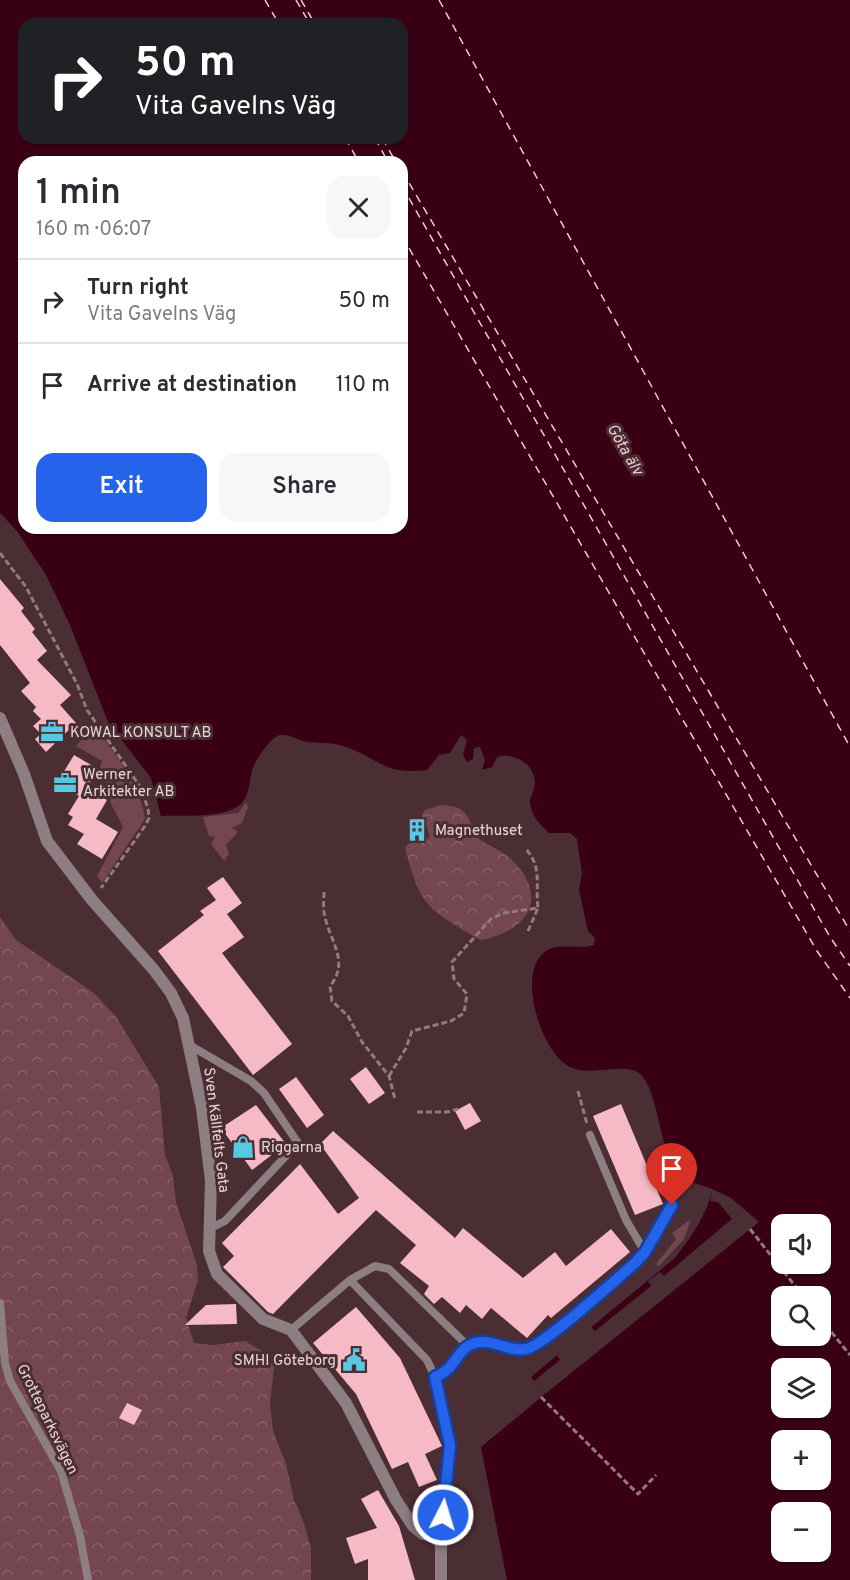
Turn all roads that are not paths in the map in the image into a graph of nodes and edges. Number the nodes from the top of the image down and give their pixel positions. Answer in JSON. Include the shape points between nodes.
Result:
{"nodes":[{"id":1,"x":0,"y":718,"type":"edge"},
{"id":2,"x":191,"y":1046,"type":"junction"},
{"id":3,"x":590,"y":1135,"type":"road end"},
{"id":4,"x":672,"y":1205,"type":"dead end"},
{"id":5,"x":211,"y":1228,"type":"junction"},
{"id":6,"x":645,"y":1252,"type":"junction"},
{"id":7,"x":350,"y":1280,"type":"junction"},
{"id":8,"x":0,"y":1303,"type":"edge"},
{"id":9,"x":291,"y":1330,"type":"junction"},
{"id":10,"x":468,"y":1346,"type":"junction"},
{"id":11,"x":435,"y":1377,"type":"junction"},
{"id":12,"x":441,"y":1538,"type":"junction"},
{"id":13,"x":88,"y":1580,"type":"edge"},
{"id":14,"x":441,"y":1580,"type":"edge"}],
"edges":[{"from":1,"to":2,"type":"street","name":"Sven Källfelts Gata","via":[[47,841],[171,993]]},
{"from":2,"to":5,"type":"street","name":"Sven Källfelts Gata","via":[[212,1181]]},
{"from":2,"to":5,"type":"lane","via":[[251,1081],[264,1093],[298,1143],[225,1221]]},
{"from":3,"to":6,"type":"lane","via":[[626,1220]]},
{"from":4,"to":6,"type":"lane"},
{"from":5,"to":9,"type":"street","name":"Sven Källfelts Gata","via":[[209,1251],[217,1274],[263,1319]]},
{"from":6,"to":10,"type":"lane","via":[[537,1345],[515,1349],[483,1341]]},
{"from":7,"to":9,"type":"lane"},
{"from":7,"to":10,"type":"lane","via":[[375,1266],[389,1269]]},
{"from":7,"to":11,"type":"lane","via":[[427,1360]]},
{"from":8,"to":13,"type":"lane","name":"Grotteparksvägen","via":[[10,1381],[61,1471]]},
{"from":9,"to":12,"type":"street","via":[[346,1403],[413,1526],[423,1534]]},
{"from":10,"to":11,"type":"lane","via":[[449,1371]]},
{"from":11,"to":12,"type":"lane","via":[[450,1445]]},
{"from":12,"to":14,"type":"street"}]}
